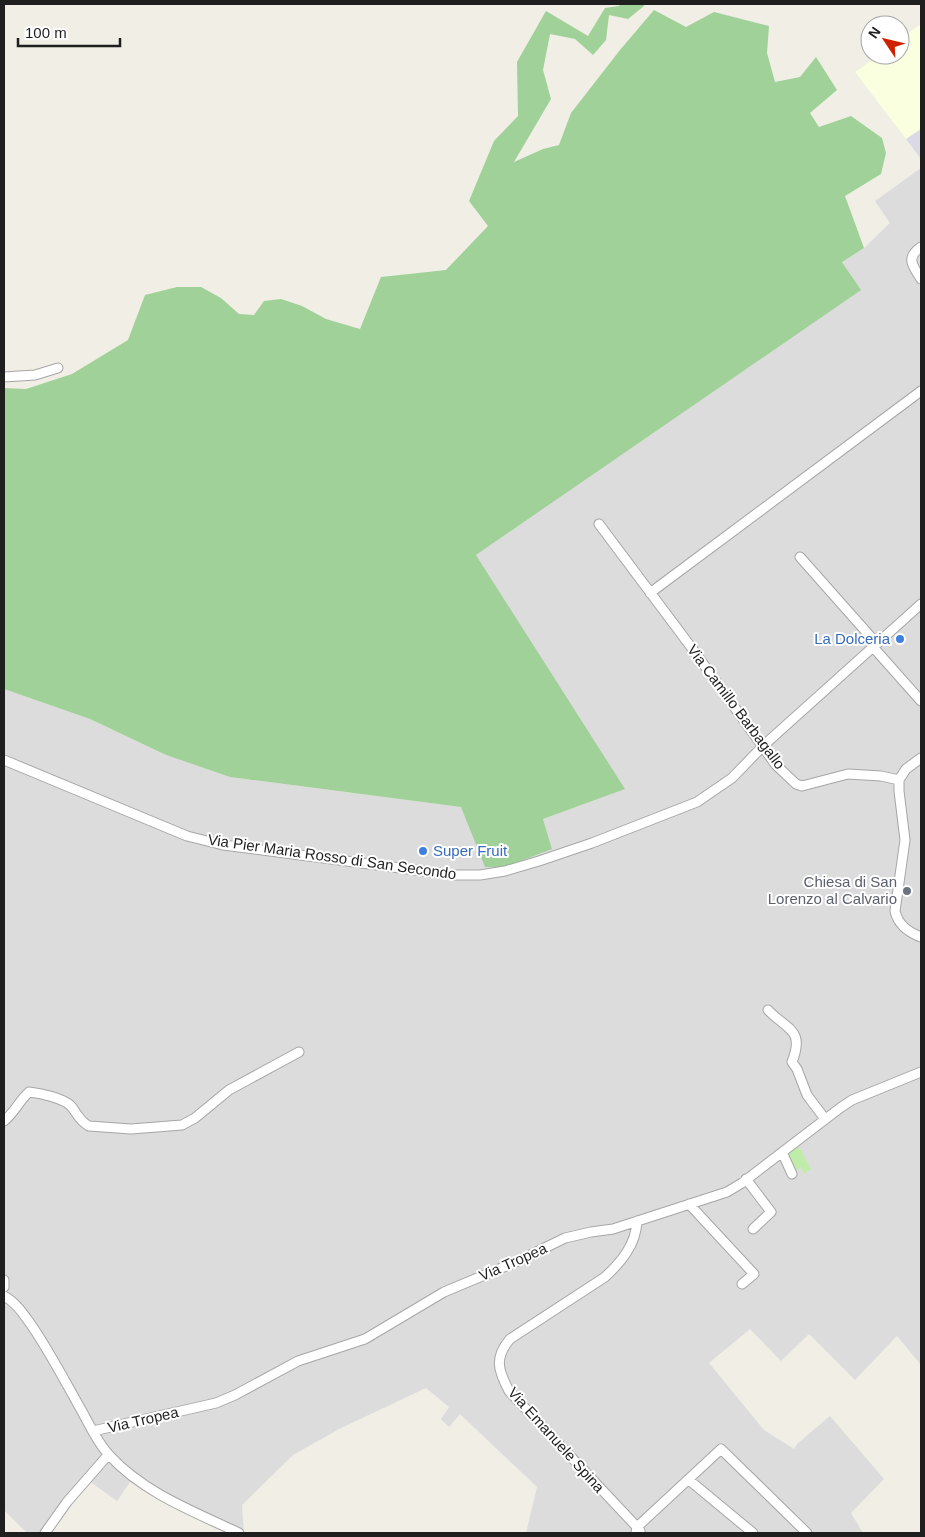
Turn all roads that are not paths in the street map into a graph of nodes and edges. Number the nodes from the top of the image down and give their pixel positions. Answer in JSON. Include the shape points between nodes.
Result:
{"nodes":[{"id":1,"x":921,"y":247,"type":"edge"},
{"id":2,"x":921,"y":278,"type":"edge"},
{"id":3,"x":58,"y":368,"type":"dead end"},
{"id":4,"x":4,"y":377,"type":"edge"},
{"id":5,"x":921,"y":391,"type":"edge"},
{"id":6,"x":599,"y":524,"type":"dead end"},
{"id":7,"x":800,"y":557,"type":"dead end"},
{"id":8,"x":650,"y":592,"type":"junction"},
{"id":9,"x":921,"y":604,"type":"edge"},
{"id":10,"x":875,"y":645,"type":"junction"},
{"id":11,"x":921,"y":701,"type":"edge"},
{"id":12,"x":763,"y":746,"type":"junction"},
{"id":13,"x":921,"y":758,"type":"edge"},
{"id":14,"x":4,"y":760,"type":"edge"},
{"id":15,"x":896,"y":779,"type":"junction"},
{"id":16,"x":921,"y":938,"type":"edge"},
{"id":17,"x":768,"y":1010,"type":"dead end"},
{"id":18,"x":299,"y":1052,"type":"dead end"},
{"id":19,"x":921,"y":1072,"type":"edge"},
{"id":20,"x":825,"y":1119,"type":"junction"},
{"id":21,"x":4,"y":1121,"type":"edge"},
{"id":22,"x":782,"y":1152,"type":"junction"},
{"id":23,"x":792,"y":1174,"type":"dead end"},
{"id":24,"x":746,"y":1179,"type":"junction"},
{"id":25,"x":689,"y":1204,"type":"junction"},
{"id":26,"x":637,"y":1221,"type":"junction"},
{"id":27,"x":753,"y":1229,"type":"dead end"},
{"id":28,"x":4,"y":1280,"type":"edge"},
{"id":29,"x":742,"y":1284,"type":"dead end"},
{"id":30,"x":4,"y":1286,"type":"edge"},
{"id":31,"x":4,"y":1296,"type":"edge"},
{"id":32,"x":93,"y":1432,"type":"junction"},
{"id":33,"x":108,"y":1455,"type":"junction"},
{"id":34,"x":689,"y":1480,"type":"junction"},
{"id":35,"x":638,"y":1531,"type":"edge"},
{"id":36,"x":45,"y":1533,"type":"edge"},
{"id":37,"x":240,"y":1533,"type":"edge"},
{"id":38,"x":752,"y":1533,"type":"edge"},
{"id":39,"x":807,"y":1533,"type":"edge"}],
"edges":[{"from":1,"to":2,"type":"street","via":[[912,258],[912,265]]},
{"from":3,"to":4,"type":"street","via":[[35,375]]},
{"from":5,"to":8,"type":"street"},
{"from":6,"to":8,"type":"street","name":"Via Camillo Barbagallo"},
{"from":7,"to":10,"type":"street"},
{"from":8,"to":12,"type":"street","name":"Via Camillo Barbagallo"},
{"from":9,"to":10,"type":"street","name":"Via Pier Maria Rosso di San Secondo"},
{"from":10,"to":11,"type":"street"},
{"from":10,"to":12,"type":"street","name":"Via Pier Maria Rosso di San Secondo"},
{"from":12,"to":14,"type":"street","name":"Via Pier Maria Rosso di San Secondo","via":[[732,778],[697,802],[539,861],[480,875],[454,875],[223,845],[187,836]]},
{"from":12,"to":15,"type":"street","name":"Via Camillo Barbagallo","via":[[776,765],[802,786],[848,774]]},
{"from":13,"to":15,"type":"street","via":[[903,767]]},
{"from":15,"to":16,"type":"street","via":[[893,786],[905,840],[895,911],[904,928]]},
{"from":17,"to":20,"type":"street","via":[[793,1030],[797,1045],[792,1062],[807,1095]]},
{"from":18,"to":21,"type":"street","via":[[229,1090],[182,1125],[89,1126],[67,1102],[29,1092]]},
{"from":19,"to":20,"type":"street","name":"Via Tropea","via":[[852,1100]]},
{"from":20,"to":22,"type":"street","name":"Via Tropea"},
{"from":22,"to":23,"type":"street"},
{"from":22,"to":24,"type":"street","name":"Via Tropea"},
{"from":24,"to":25,"type":"street","name":"Via Tropea","via":[[727,1192]]},
{"from":24,"to":27,"type":"street","via":[[771,1212]]},
{"from":25,"to":26,"type":"street","name":"Via Tropea"},
{"from":25,"to":29,"type":"street","via":[[754,1274]]},
{"from":26,"to":32,"type":"street","name":"Via Tropea","via":[[565,1238],[444,1292],[365,1339],[298,1361],[216,1403]]},
{"from":26,"to":35,"type":"street","name":"Via Emanuele Spina","via":[[634,1240],[615,1268],[510,1339],[500,1352],[500,1361],[502,1379],[509,1391]]},
{"from":28,"to":30,"type":"street"},
{"from":31,"to":32,"type":"street","via":[[22,1311]]},
{"from":32,"to":33,"type":"street"},
{"from":33,"to":36,"type":"street"},
{"from":33,"to":37,"type":"street","via":[[142,1484]]},
{"from":34,"to":35,"type":"street"},
{"from":34,"to":38,"type":"street"},
{"from":34,"to":39,"type":"street","via":[[721,1449]]}]}
